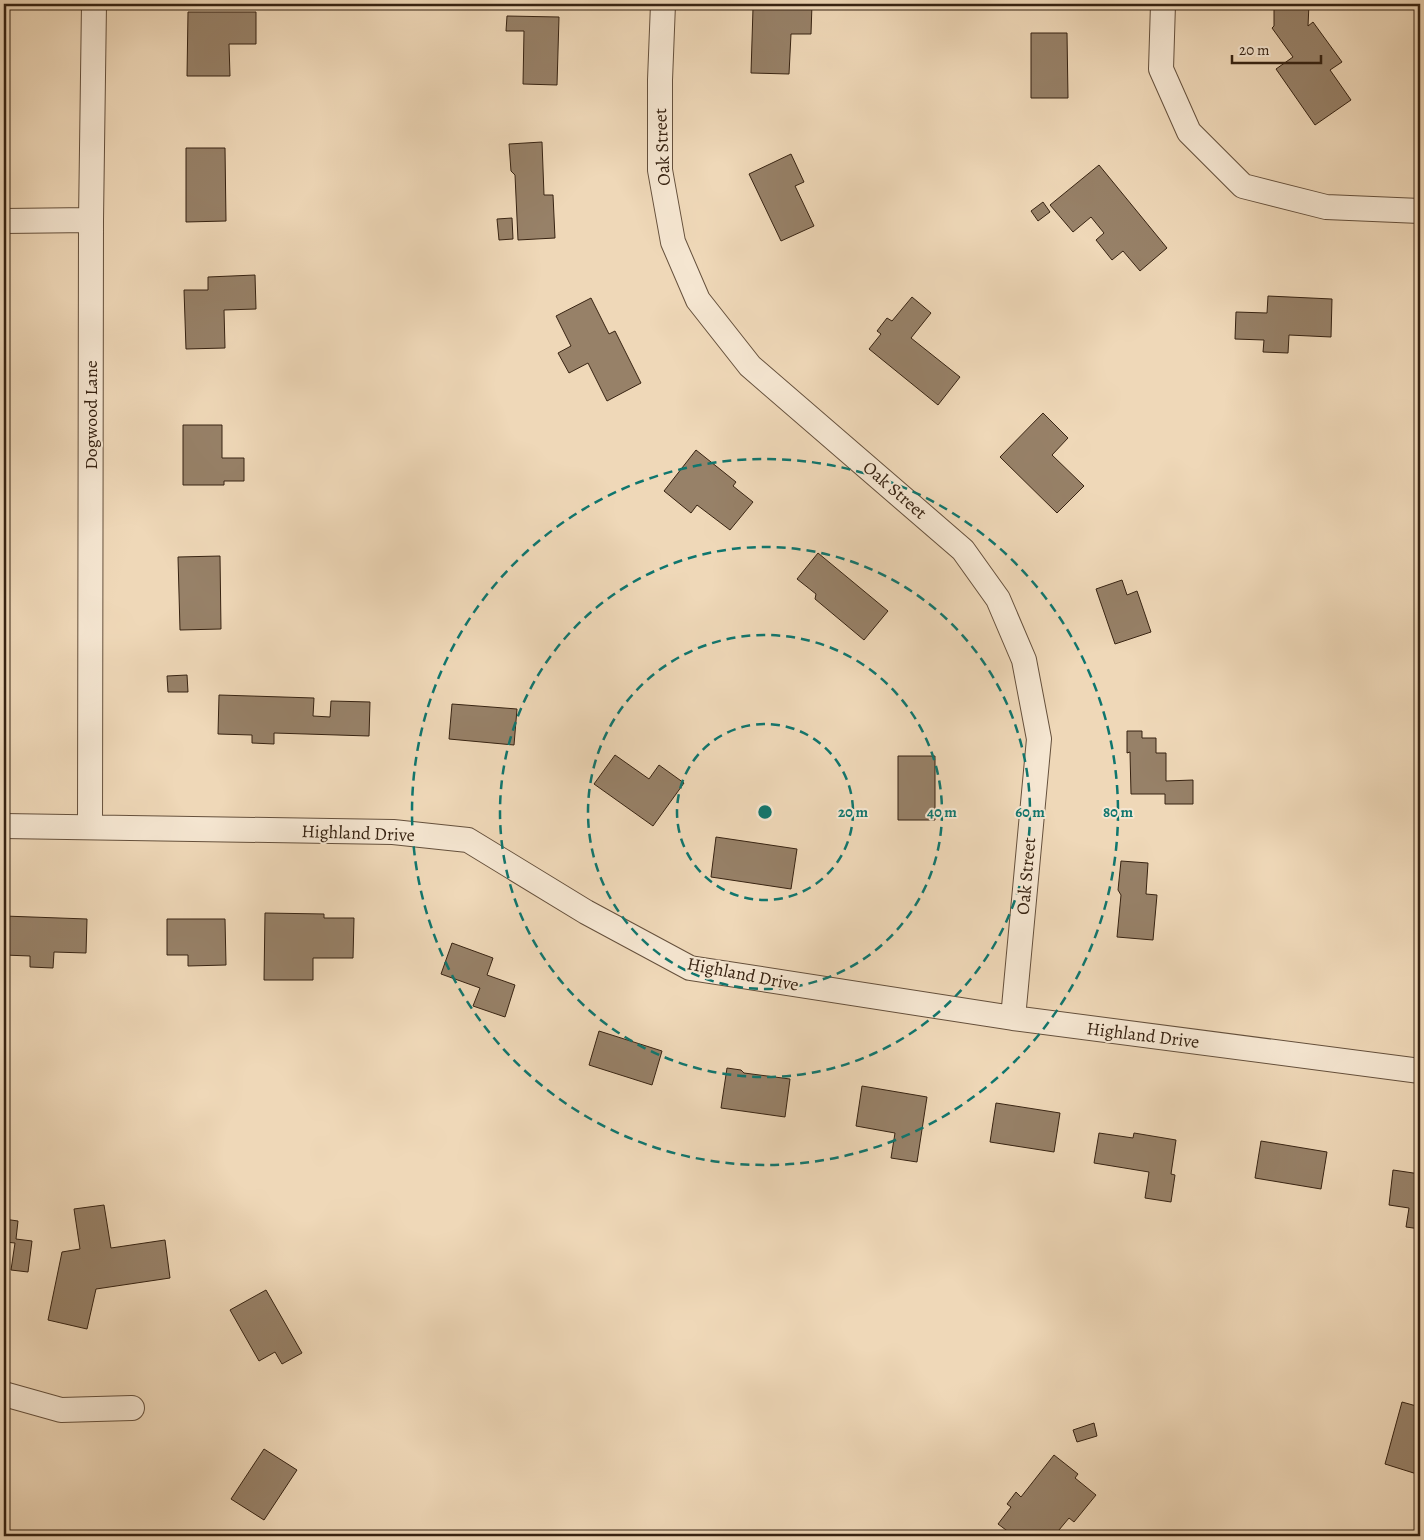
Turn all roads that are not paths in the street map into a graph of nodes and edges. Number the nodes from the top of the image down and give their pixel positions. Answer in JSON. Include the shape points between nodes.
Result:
{"nodes":[{"id":1,"x":94,"y":4,"type":"edge"},
{"id":2,"x":663,"y":4,"type":"edge"},
{"id":3,"x":1163,"y":4,"type":"edge"},
{"id":4,"x":1420,"y":211,"type":"edge"},
{"id":5,"x":4,"y":220,"type":"edge"},
{"id":6,"x":91,"y":220,"type":"junction"},
{"id":7,"x":4,"y":826,"type":"edge"},
{"id":8,"x":90,"y":826,"type":"junction"},
{"id":9,"x":1013,"y":1018,"type":"junction"},
{"id":10,"x":1420,"y":1071,"type":"edge"},
{"id":11,"x":4,"y":1394,"type":"edge"},
{"id":12,"x":132,"y":1408,"type":"dead end"}],
"edges":[{"from":1,"to":6,"type":"street","name":"Dogwood Lane"},
{"from":2,"to":9,"type":"street","name":"Oak Street","via":[[660,170],[673,242],[698,300],[750,366],[963,550],[998,599],[1024,660],[1040,739]]},
{"from":3,"to":4,"type":"street","via":[[1161,69],[1189,132],[1243,186],[1326,207]]},
{"from":5,"to":6,"type":"street"},
{"from":6,"to":8,"type":"street","name":"Dogwood Lane"},
{"from":7,"to":8,"type":"street","name":"Highland Drive"},
{"from":8,"to":9,"type":"street","name":"Highland Drive","via":[[393,832],[468,840],[586,912],[690,968]]},
{"from":9,"to":10,"type":"street","name":"Highland Drive"},
{"from":11,"to":12,"type":"street","via":[[61,1410]]}]}
